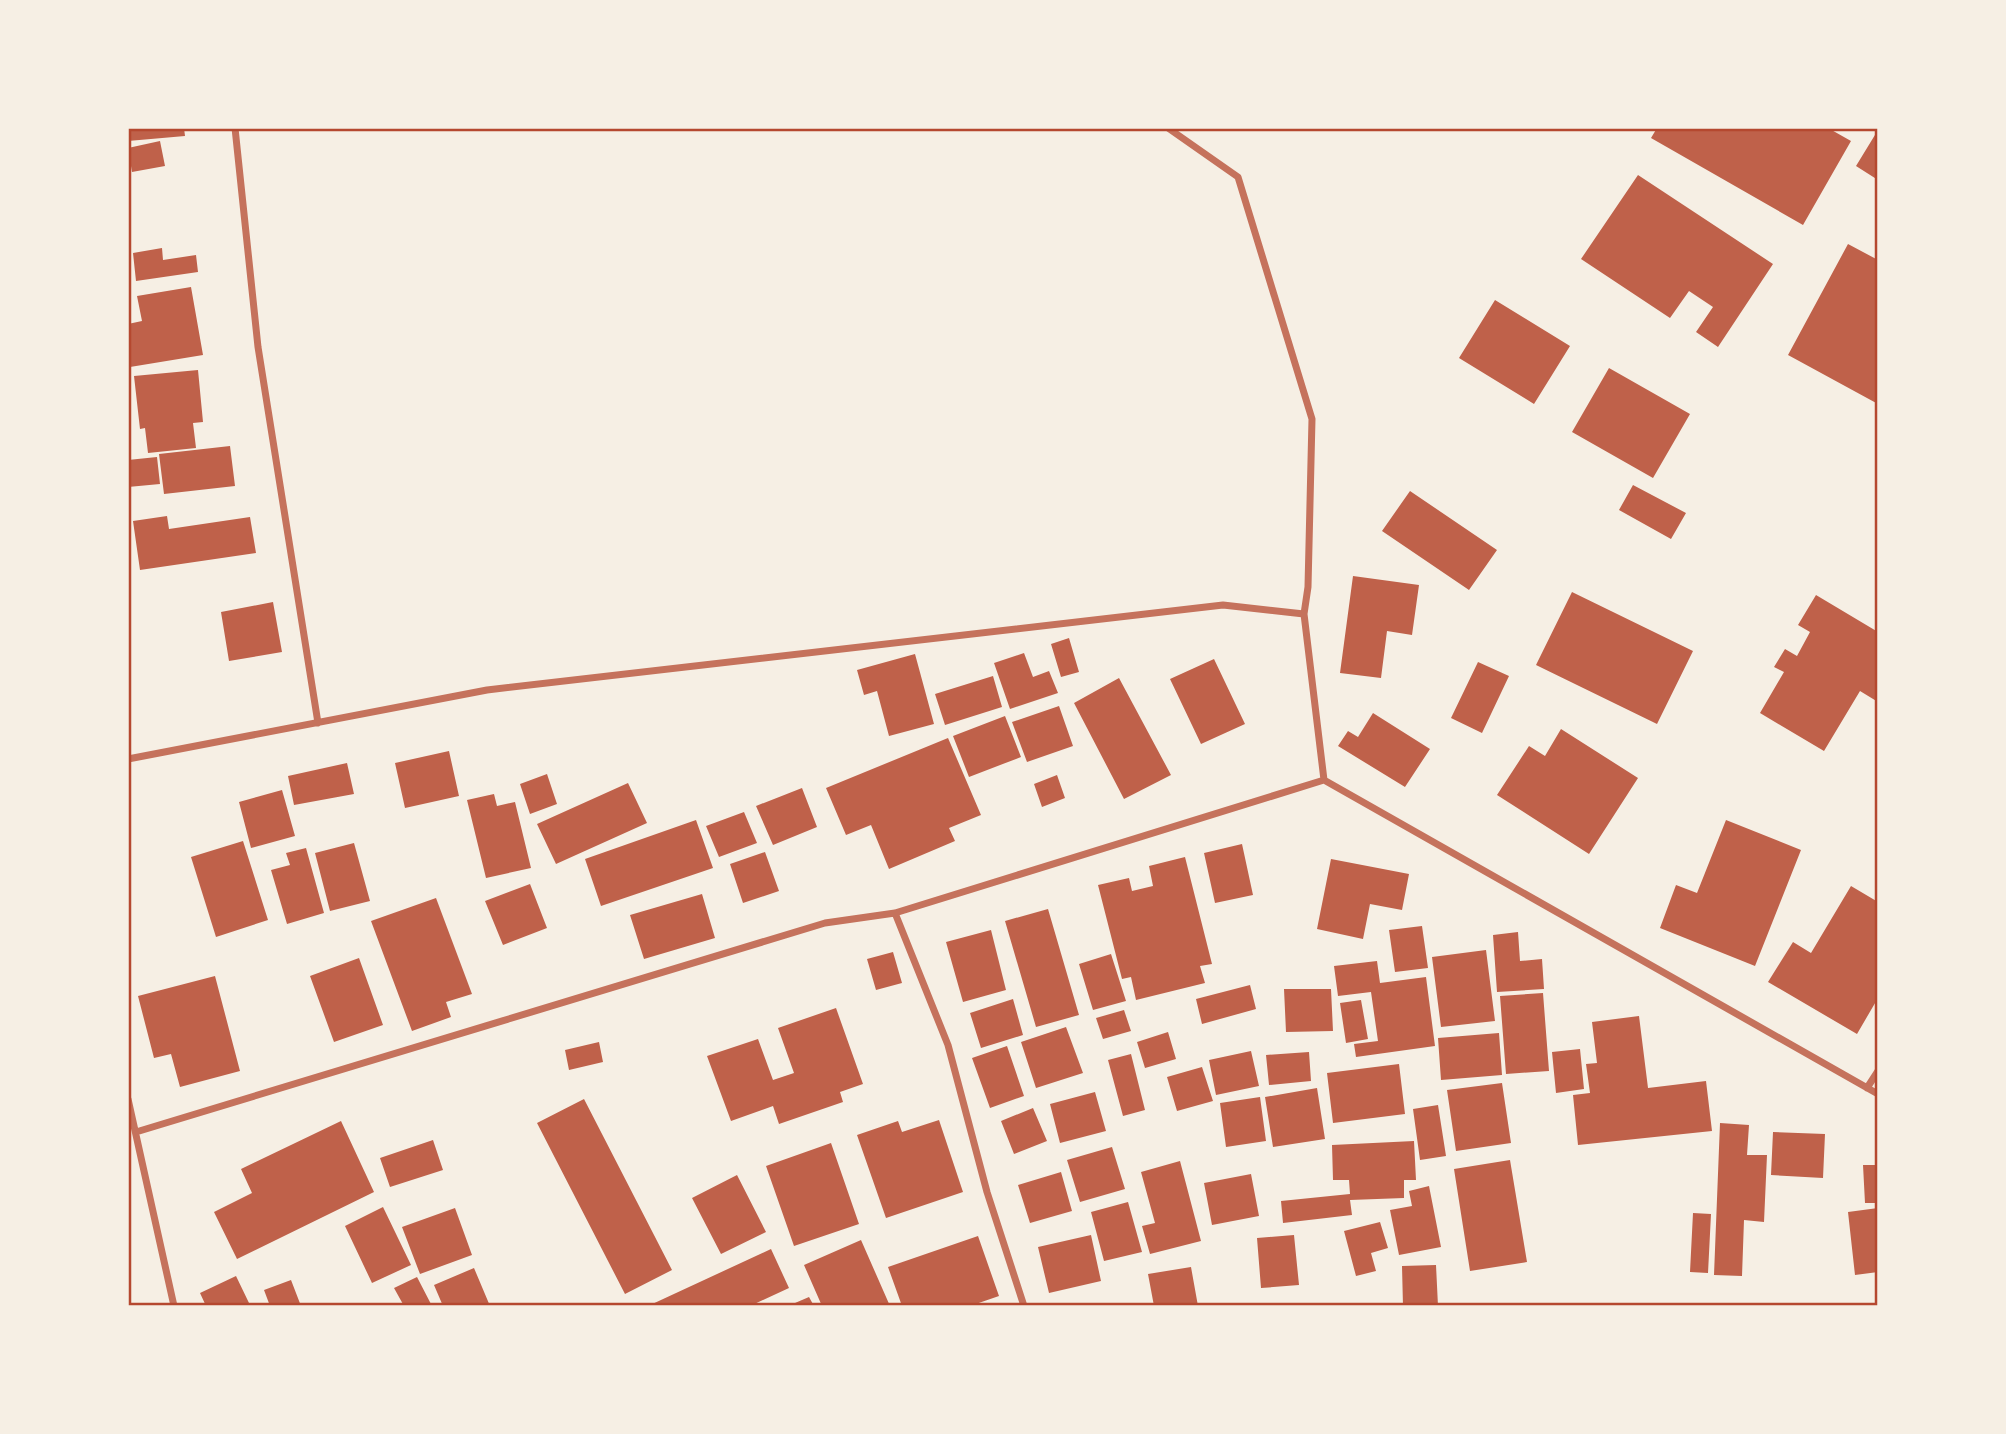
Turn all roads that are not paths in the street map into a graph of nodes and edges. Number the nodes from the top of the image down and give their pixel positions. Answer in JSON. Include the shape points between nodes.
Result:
{"nodes":[{"id":1,"x":235,"y":128,"type":"edge"},
{"id":2,"x":1168,"y":128,"type":"edge"},
{"id":3,"x":1304,"y":614,"type":"junction"},
{"id":4,"x":318,"y":723,"type":"junction"},
{"id":5,"x":128,"y":759,"type":"edge"},
{"id":6,"x":1324,"y":780,"type":"junction"},
{"id":7,"x":895,"y":913,"type":"junction"},
{"id":8,"x":1878,"y":1071,"type":"edge"},
{"id":9,"x":1867,"y":1088,"type":"junction"},
{"id":10,"x":1878,"y":1094,"type":"edge"},
{"id":11,"x":128,"y":1099,"type":"edge"},
{"id":12,"x":136,"y":1132,"type":"junction"},
{"id":13,"x":174,"y":1306,"type":"edge"},
{"id":14,"x":1024,"y":1306,"type":"edge"}],
"edges":[{"from":1,"to":4,"type":"street","via":[[258,347]]},
{"from":2,"to":3,"type":"street","via":[[1238,177],[1312,419]]},
{"from":3,"to":4,"type":"street","via":[[1223,605],[880,642],[487,690]]},
{"from":3,"to":6,"type":"street"},
{"from":4,"to":5,"type":"street"},
{"from":6,"to":7,"type":"street"},
{"from":6,"to":9,"type":"street"},
{"from":7,"to":12,"type":"street","via":[[825,923]]},
{"from":7,"to":14,"type":"street","via":[[948,1045],[987,1192]]},
{"from":8,"to":9,"type":"street"},
{"from":9,"to":10,"type":"street"},
{"from":11,"to":12,"type":"street"},
{"from":12,"to":13,"type":"street"}]}
